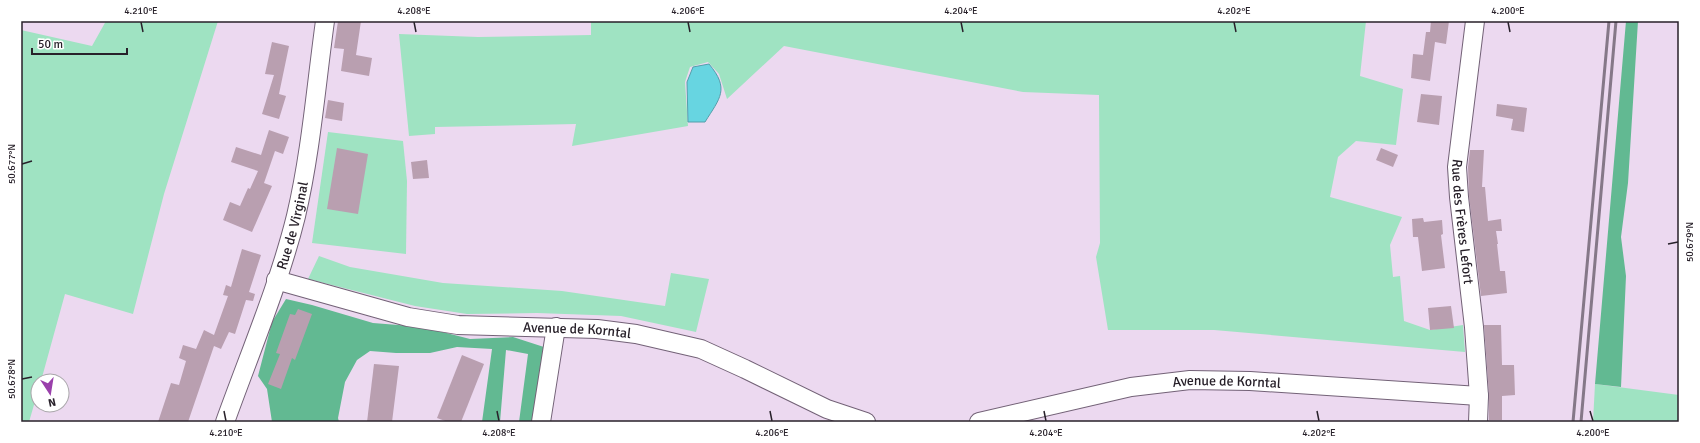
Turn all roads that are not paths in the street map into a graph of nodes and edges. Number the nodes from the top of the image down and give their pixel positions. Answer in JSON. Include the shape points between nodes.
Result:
{"nodes":[{"id":1,"x":325,"y":21,"type":"edge"},
{"id":2,"x":1475,"y":21,"type":"edge"},
{"id":3,"x":276,"y":280,"type":"junction"},
{"id":4,"x":556,"y":327,"type":"junction"},
{"id":5,"x":1479,"y":396,"type":"junction"},
{"id":6,"x":225,"y":422,"type":"edge"},
{"id":7,"x":541,"y":422,"type":"edge"},
{"id":8,"x":866,"y":422,"type":"edge"},
{"id":9,"x":978,"y":422,"type":"edge"},
{"id":10,"x":1478,"y":422,"type":"edge"}],
"edges":[{"from":1,"to":3,"type":"street","name":"Rue de Virginal","via":[[296,217]]},
{"from":2,"to":5,"type":"street","name":"Rue des Frères Lefort","via":[[1457,167]]},
{"from":3,"to":4,"type":"street","name":"Avenue de Korntal","via":[[415,318],[458,325]]},
{"from":3,"to":6,"type":"street","name":"Rue de Virginal"},
{"from":4,"to":7,"type":"street"},
{"from":4,"to":8,"type":"street","name":"Avenue de Korntal","via":[[636,334],[701,350],[827,409]]},
{"from":5,"to":9,"type":"street","name":"Avenue de Korntal","via":[[1250,381],[1190,380],[1131,387]]},
{"from":5,"to":10,"type":"street","name":"Rue des Frères Lefort"}]}
